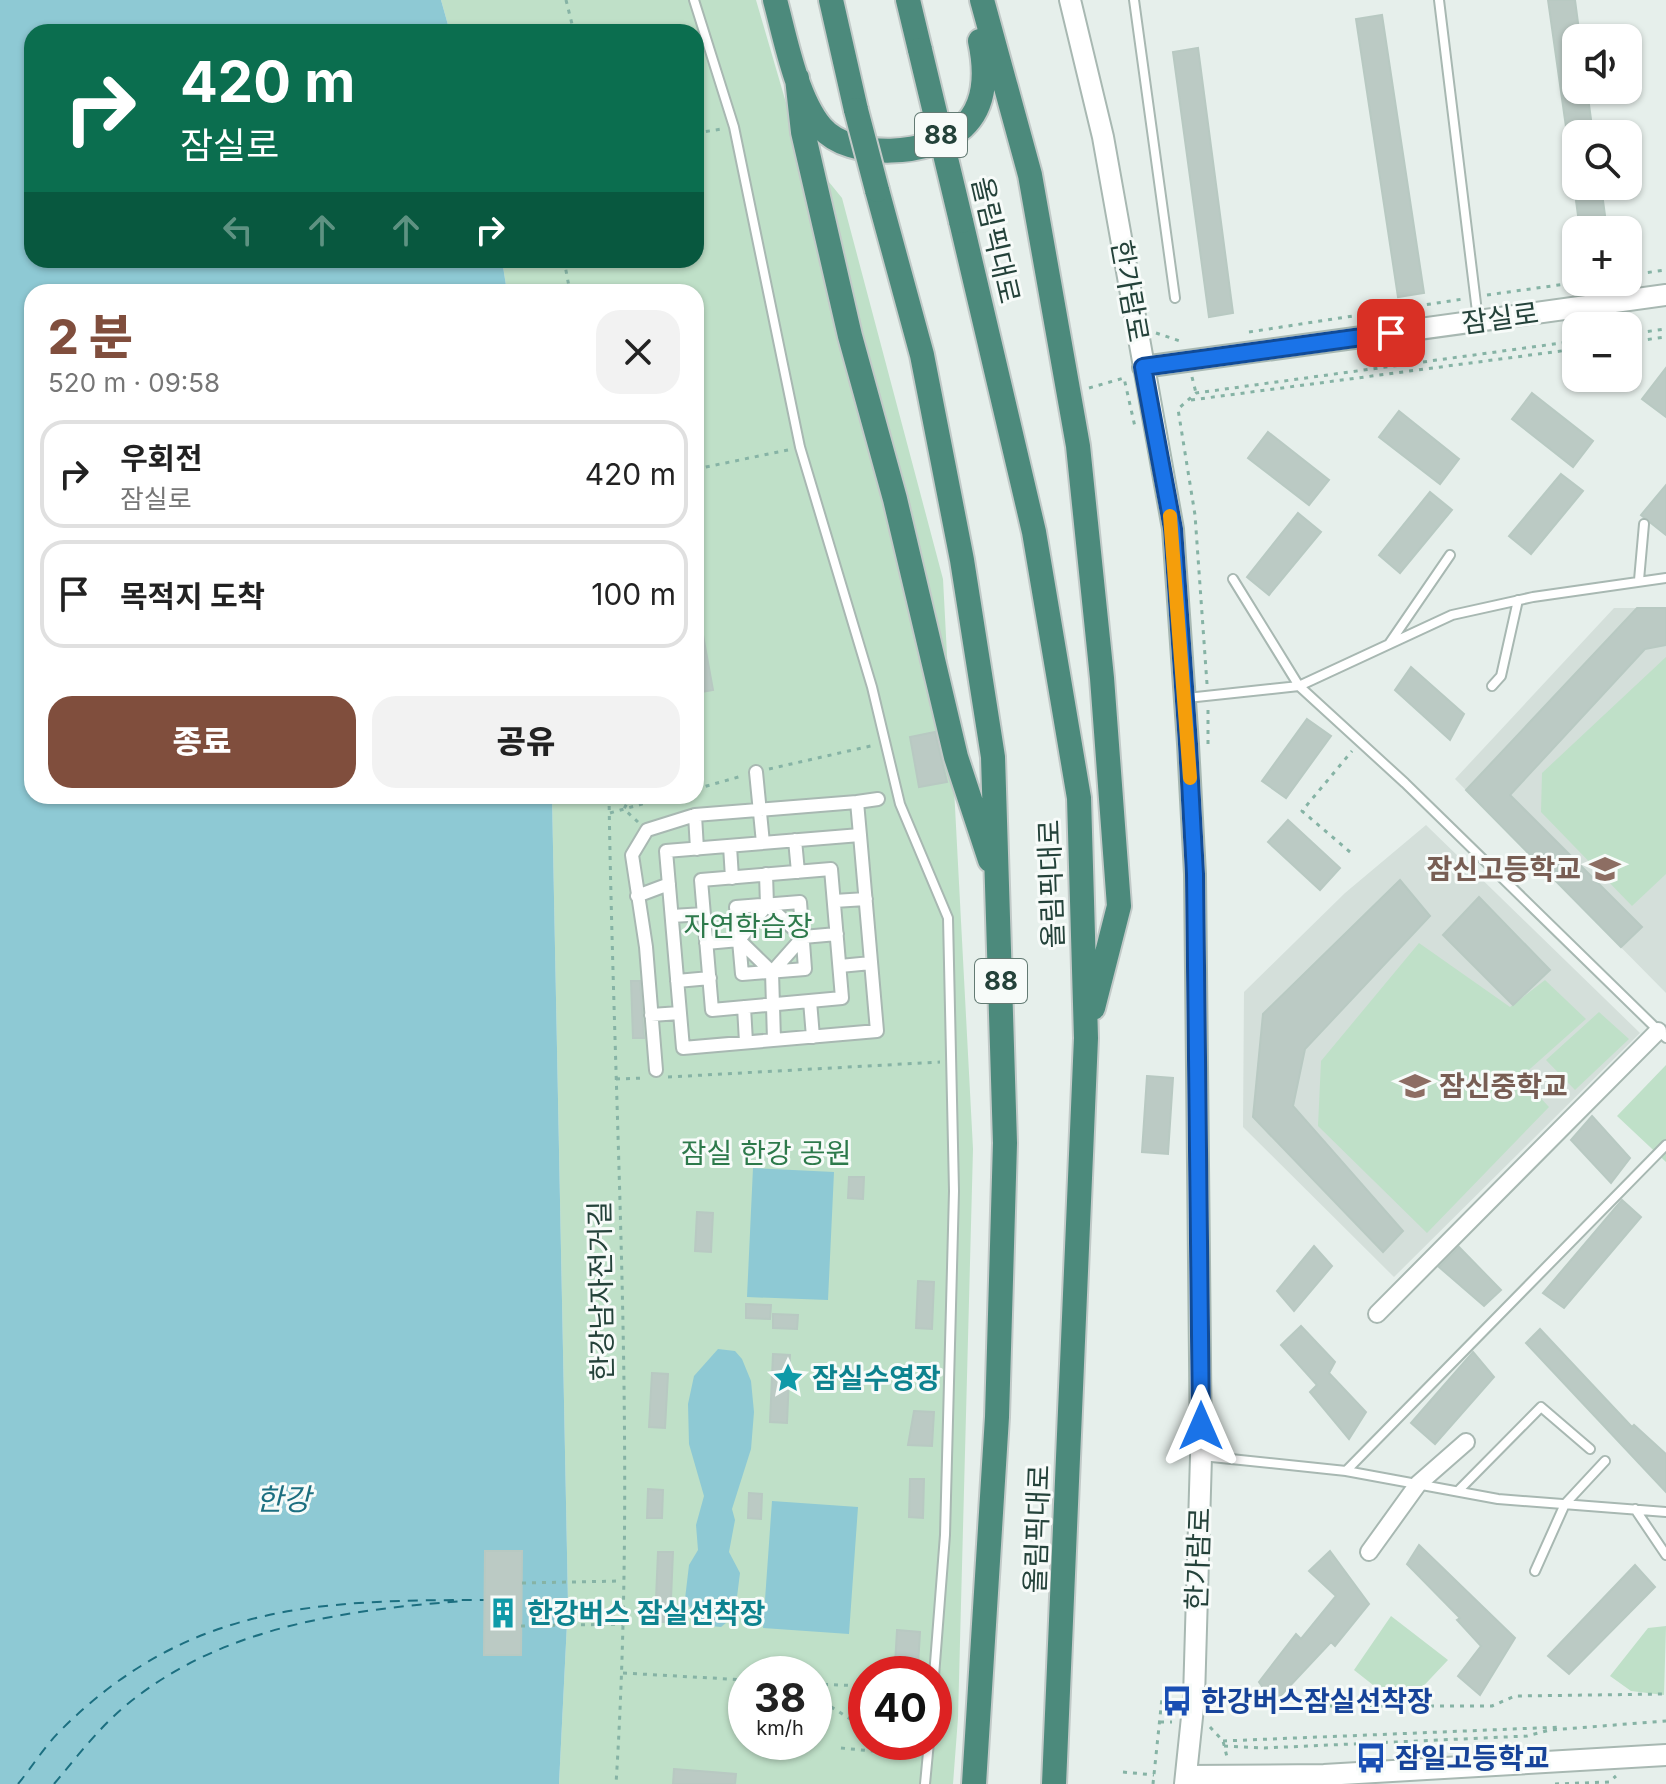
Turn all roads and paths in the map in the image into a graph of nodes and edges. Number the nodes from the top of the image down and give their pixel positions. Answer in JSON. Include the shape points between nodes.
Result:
{"nodes":[{"id":1,"x":566,"y":0,"type":"edge"},
{"id":2,"x":694,"y":0,"type":"edge"},
{"id":3,"x":775,"y":0,"type":"edge"},
{"id":4,"x":831,"y":0,"type":"edge"},
{"id":5,"x":908,"y":0,"type":"edge"},
{"id":6,"x":972,"y":0,"type":"edge"},
{"id":7,"x":982,"y":0,"type":"edge"},
{"id":8,"x":1070,"y":0,"type":"edge"},
{"id":9,"x":1134,"y":0,"type":"edge"},
{"id":10,"x":1439,"y":0,"type":"edge"},
{"id":11,"x":572,"y":24,"type":"edge"},
{"id":12,"x":702,"y":24,"type":"edge"},
{"id":13,"x":704,"y":32,"type":"edge"},
{"id":14,"x":797,"y":78,"type":"junction"},
{"id":15,"x":734,"y":127,"type":"junction"},
{"id":16,"x":704,"y":132,"type":"edge"},
{"id":17,"x":1666,"y":270,"type":"edge"},
{"id":18,"x":1642,"y":273,"type":"edge"},
{"id":19,"x":1562,"y":285,"type":"edge"},
{"id":20,"x":1666,"y":295,"type":"edge"},
{"id":21,"x":1475,"y":297,"type":"junction"},
{"id":22,"x":1175,"y":298,"type":"dead end"},
{"id":23,"x":1478,"y":321,"type":"junction"},
{"id":24,"x":1666,"y":329,"type":"edge"},
{"id":25,"x":1149,"y":331,"type":"dead end"},
{"id":26,"x":1642,"y":332,"type":"edge"},
{"id":27,"x":1246,"y":333,"type":"dead end"},
{"id":28,"x":1666,"y":337,"type":"edge"},
{"id":29,"x":1642,"y":340,"type":"edge"},
{"id":30,"x":1184,"y":342,"type":"dead end"},
{"id":31,"x":1562,"y":343,"type":"edge"},
{"id":32,"x":1562,"y":351,"type":"edge"},
{"id":33,"x":1143,"y":367,"type":"junction"},
{"id":34,"x":1089,"y":388,"type":"dead end"},
{"id":35,"x":1188,"y":401,"type":"junction"},
{"id":36,"x":1180,"y":424,"type":"dead end"},
{"id":37,"x":1134,"y":427,"type":"dead end"},
{"id":38,"x":800,"y":447,"type":"junction"},
{"id":39,"x":704,"y":467,"type":"edge"},
{"id":40,"x":1644,"y":524,"type":"dead end"},
{"id":41,"x":1450,"y":555,"type":"dead end"},
{"id":42,"x":1666,"y":578,"type":"edge"},
{"id":43,"x":1233,"y":579,"type":"dead end"},
{"id":44,"x":1639,"y":580,"type":"junction"},
{"id":45,"x":1518,"y":600,"type":"junction"},
{"id":46,"x":1387,"y":647,"type":"junction"},
{"id":47,"x":1299,"y":686,"type":"junction"},
{"id":48,"x":1492,"y":686,"type":"dead end"},
{"id":49,"x":1185,"y":698,"type":"junction"},
{"id":50,"x":1360,"y":742,"type":"junction"},
{"id":51,"x":884,"y":743,"type":"junction"},
{"id":52,"x":756,"y":772,"type":"junction"},
{"id":53,"x":704,"y":787,"type":"edge"},
{"id":54,"x":878,"y":799,"type":"dead end"},
{"id":55,"x":857,"y":802,"type":"junction"},
{"id":56,"x":609,"y":804,"type":"edge"},
{"id":57,"x":627,"y":804,"type":"edge"},
{"id":58,"x":642,"y":804,"type":"edge"},
{"id":59,"x":624,"y":809,"type":"junction"},
{"id":60,"x":762,"y":809,"type":"junction"},
{"id":61,"x":610,"y":813,"type":"junction"},
{"id":62,"x":695,"y":815,"type":"junction"},
{"id":63,"x":647,"y":830,"type":"junction"},
{"id":64,"x":860,"y":835,"type":"junction"},
{"id":65,"x":795,"y":840,"type":"junction"},
{"id":66,"x":763,"y":843,"type":"junction"},
{"id":67,"x":730,"y":846,"type":"junction"},
{"id":68,"x":697,"y":849,"type":"junction"},
{"id":69,"x":1350,"y":852,"type":"dead end"},
{"id":70,"x":798,"y":872,"type":"junction"},
{"id":71,"x":766,"y":874,"type":"junction"},
{"id":72,"x":732,"y":878,"type":"junction"},
{"id":73,"x":669,"y":884,"type":"junction"},
{"id":74,"x":999,"y":888,"type":"junction"},
{"id":75,"x":637,"y":896,"type":"junction"},
{"id":76,"x":866,"y":899,"type":"junction"},
{"id":77,"x":834,"y":901,"type":"junction"},
{"id":78,"x":767,"y":905,"type":"junction"},
{"id":79,"x":704,"y":914,"type":"junction"},
{"id":80,"x":672,"y":916,"type":"junction"},
{"id":81,"x":837,"y":934,"type":"junction"},
{"id":82,"x":803,"y":937,"type":"junction"},
{"id":83,"x":739,"y":940,"type":"junction"},
{"id":84,"x":706,"y":943,"type":"junction"},
{"id":85,"x":674,"y":945,"type":"junction"},
{"id":86,"x":646,"y":947,"type":"junction"},
{"id":87,"x":871,"y":963,"type":"junction"},
{"id":88,"x":840,"y":966,"type":"junction"},
{"id":89,"x":772,"y":972,"type":"junction"},
{"id":90,"x":710,"y":978,"type":"junction"},
{"id":91,"x":677,"y":981,"type":"junction"},
{"id":92,"x":810,"y":1001,"type":"junction"},
{"id":93,"x":771,"y":1004,"type":"junction"},
{"id":94,"x":744,"y":1007,"type":"junction"},
{"id":95,"x":680,"y":1013,"type":"junction"},
{"id":96,"x":651,"y":1015,"type":"junction"},
{"id":97,"x":1662,"y":1034,"type":"edge"},
{"id":98,"x":813,"y":1037,"type":"junction"},
{"id":99,"x":1086,"y":1038,"type":"junction"},
{"id":100,"x":774,"y":1040,"type":"junction"},
{"id":101,"x":746,"y":1042,"type":"junction"},
{"id":102,"x":951,"y":1062,"type":"junction"},
{"id":103,"x":656,"y":1075,"type":"junction"},
{"id":104,"x":616,"y":1079,"type":"junction"},
{"id":105,"x":1666,"y":1145,"type":"edge"},
{"id":106,"x":1377,"y":1314,"type":"dead end"},
{"id":107,"x":1466,"y":1442,"type":"dead end"},
{"id":108,"x":1590,"y":1449,"type":"dead end"},
{"id":109,"x":1201,"y":1456,"type":"junction"},
{"id":110,"x":1605,"y":1461,"type":"dead end"},
{"id":111,"x":1346,"y":1471,"type":"junction"},
{"id":112,"x":1418,"y":1484,"type":"junction"},
{"id":113,"x":1458,"y":1491,"type":"junction"},
{"id":114,"x":1565,"y":1504,"type":"junction"},
{"id":115,"x":1635,"y":1509,"type":"junction"},
{"id":116,"x":1666,"y":1512,"type":"edge"},
{"id":117,"x":1369,"y":1552,"type":"dead end"},
{"id":118,"x":1666,"y":1555,"type":"edge"},
{"id":119,"x":1535,"y":1571,"type":"dead end"},
{"id":120,"x":623,"y":1581,"type":"junction"},
{"id":121,"x":522,"y":1583,"type":"dead end"},
{"id":122,"x":623,"y":1624,"type":"junction"},
{"id":123,"x":521,"y":1626,"type":"dead end"},
{"id":124,"x":935,"y":1656,"type":"edge"},
{"id":125,"x":623,"y":1673,"type":"junction"},
{"id":126,"x":728,"y":1679,"type":"edge"},
{"id":127,"x":1666,"y":1694,"type":"edge"},
{"id":128,"x":1162,"y":1698,"type":"dead end"},
{"id":129,"x":1320,"y":1706,"type":"dead end"},
{"id":130,"x":1666,"y":1721,"type":"edge"},
{"id":131,"x":1205,"y":1723,"type":"dead end"},
{"id":132,"x":1574,"y":1728,"type":"junction"},
{"id":133,"x":1223,"y":1741,"type":"junction"},
{"id":134,"x":841,"y":1748,"type":"dead end"},
{"id":135,"x":848,"y":1749,"type":"edge"},
{"id":136,"x":1666,"y":1755,"type":"edge"},
{"id":137,"x":927,"y":1760,"type":"edge"},
{"id":138,"x":1625,"y":1768,"type":"dead end"},
{"id":139,"x":1123,"y":1772,"type":"dead end"},
{"id":140,"x":1154,"y":1775,"type":"junction"},
{"id":141,"x":1186,"y":1780,"type":"edge"},
{"id":142,"x":616,"y":1784,"type":"edge"},
{"id":143,"x":925,"y":1784,"type":"edge"},
{"id":144,"x":974,"y":1784,"type":"edge"},
{"id":145,"x":1054,"y":1784,"type":"edge"},
{"id":146,"x":1153,"y":1784,"type":"edge"},
{"id":147,"x":1555,"y":1784,"type":"edge"}],
"edges":[{"from":1,"to":11,"type":"path"},
{"from":2,"to":12,"type":"lane"},
{"from":3,"to":14,"type":"highway"},
{"from":4,"to":74,"type":"highway","name":"올림픽대로","number":"88","bridge":true,"via":[[922,355],[962,560],[993,757]]},
{"from":5,"to":99,"type":"highway","name":"올림픽대로","number":"88","bridge":true,"via":[[1034,532],[1079,798]]},
{"from":6,"to":14,"type":"highway","via":[[985,67],[980,101],[963,127],[916,149],[862,150],[834,137],[820,126]]},
{"from":7,"to":99,"type":"highway","via":[[1030,175],[1076,431],[1102,678],[1119,906]]},
{"from":8,"to":33,"type":"street","name":"한가람로","via":[[1103,137]]},
{"from":9,"to":22,"type":"lane"},
{"from":10,"to":21,"type":"lane"},
{"from":13,"to":15,"type":"lane"},
{"from":14,"to":74,"type":"highway","via":[[803,132],[850,336],[956,757]]},
{"from":15,"to":16,"type":"path"},
{"from":15,"to":38,"type":"lane"},
{"from":17,"to":18,"type":"path"},
{"from":19,"to":21,"type":"path"},
{"from":20,"to":23,"type":"street","name":"잠실로"},
{"from":21,"to":23,"type":"lane"},
{"from":21,"to":27,"type":"path"},
{"from":23,"to":33,"type":"street","name":"잠실로"},
{"from":24,"to":26,"type":"path"},
{"from":25,"to":30,"type":"path"},
{"from":28,"to":29,"type":"path"},
{"from":31,"to":35,"type":"path","via":[[1196,393]]},
{"from":32,"to":35,"type":"path"},
{"from":33,"to":49,"type":"street","name":"한가람로","via":[[1173,529]]},
{"from":34,"to":37,"type":"path","via":[[1124,378]]},
{"from":35,"to":36,"type":"path","via":[[1178,409]]},
{"from":38,"to":39,"type":"path"},
{"from":38,"to":51,"type":"lane"},
{"from":40,"to":44,"type":"lane"},
{"from":41,"to":46,"type":"lane"},
{"from":42,"to":44,"type":"lane"},
{"from":43,"to":47,"type":"lane"},
{"from":44,"to":45,"type":"lane"},
{"from":45,"to":46,"type":"lane","via":[[1452,615]]},
{"from":45,"to":48,"type":"lane","via":[[1501,676]]},
{"from":46,"to":47,"type":"lane"},
{"from":47,"to":49,"type":"lane"},
{"from":47,"to":50,"type":"lane"},
{"from":49,"to":109,"type":"street","name":"한가람로","via":[[1195,874]]},
{"from":50,"to":69,"type":"path","via":[[1302,811]]},
{"from":50,"to":97,"type":"lane"},
{"from":51,"to":52,"type":"path"},
{"from":51,"to":102,"type":"lane","via":[[900,804],[948,918]]},
{"from":52,"to":53,"type":"path"},
{"from":52,"to":60,"type":"street"},
{"from":54,"to":55,"type":"street"},
{"from":55,"to":60,"type":"street"},
{"from":55,"to":64,"type":"street"},
{"from":56,"to":61,"type":"path","name":"한강남자전거길"},
{"from":57,"to":59,"type":"path"},
{"from":58,"to":59,"type":"path"},
{"from":59,"to":61,"type":"path"},
{"from":59,"to":63,"type":"path"},
{"from":60,"to":62,"type":"street"},
{"from":60,"to":66,"type":"street"},
{"from":61,"to":104,"type":"path","name":"한강남자전거길"},
{"from":62,"to":63,"type":"street"},
{"from":62,"to":68,"type":"street"},
{"from":63,"to":75,"type":"street","via":[[632,855]]},
{"from":64,"to":65,"type":"street"},
{"from":64,"to":76,"type":"street"},
{"from":65,"to":66,"type":"street"},
{"from":65,"to":70,"type":"street"},
{"from":66,"to":67,"type":"street"},
{"from":67,"to":68,"type":"street"},
{"from":67,"to":72,"type":"street"},
{"from":68,"to":73,"type":"street","via":[[666,851]]},
{"from":70,"to":71,"type":"street"},
{"from":70,"to":77,"type":"street","via":[[831,869]]},
{"from":71,"to":72,"type":"street"},
{"from":71,"to":78,"type":"street"},
{"from":72,"to":79,"type":"street","via":[[701,880]]},
{"from":73,"to":75,"type":"street"},
{"from":73,"to":80,"type":"street"},
{"from":74,"to":144,"type":"highway","name":"올림픽대로","number":"88","via":[[1005,1143],[997,1417]]},
{"from":75,"to":86,"type":"street"},
{"from":76,"to":77,"type":"street"},
{"from":76,"to":87,"type":"street"},
{"from":77,"to":81,"type":"street"},
{"from":78,"to":82,"type":"street"},
{"from":78,"to":82,"type":"street","via":[[800,902]]},
{"from":78,"to":83,"type":"street"},
{"from":78,"to":83,"type":"street","via":[[736,907]]},
{"from":79,"to":80,"type":"street"},
{"from":79,"to":84,"type":"street"},
{"from":80,"to":85,"type":"street"},
{"from":81,"to":82,"type":"street"},
{"from":81,"to":88,"type":"street"},
{"from":82,"to":89,"type":"street"},
{"from":82,"to":89,"type":"street","via":[[805,969]]},
{"from":83,"to":84,"type":"street"},
{"from":83,"to":89,"type":"street"},
{"from":83,"to":89,"type":"street","via":[[742,974]]},
{"from":84,"to":90,"type":"street"},
{"from":85,"to":86,"type":"street"},
{"from":85,"to":91,"type":"street"},
{"from":86,"to":96,"type":"street"},
{"from":87,"to":88,"type":"street"},
{"from":87,"to":98,"type":"street","via":[[877,1031]]},
{"from":88,"to":92,"type":"street","via":[[842,998]]},
{"from":89,"to":93,"type":"street"},
{"from":90,"to":91,"type":"street"},
{"from":90,"to":94,"type":"street","via":[[712,1010]]},
{"from":91,"to":95,"type":"street"},
{"from":92,"to":93,"type":"street"},
{"from":92,"to":98,"type":"street"},
{"from":93,"to":94,"type":"street"},
{"from":93,"to":100,"type":"street"},
{"from":94,"to":101,"type":"street"},
{"from":95,"to":96,"type":"street"},
{"from":95,"to":101,"type":"street","via":[[683,1048]]},
{"from":96,"to":103,"type":"street"},
{"from":97,"to":106,"type":"street"},
{"from":98,"to":100,"type":"street"},
{"from":99,"to":145,"type":"highway","name":"올림픽대로","number":"88"},
{"from":100,"to":101,"type":"street"},
{"from":102,"to":103,"type":"path"},
{"from":102,"to":124,"type":"lane","via":[[949,1414]]},
{"from":103,"to":104,"type":"path"},
{"from":104,"to":120,"type":"path","name":"한강남자전거길"},
{"from":105,"to":111,"type":"lane"},
{"from":107,"to":112,"type":"street"},
{"from":108,"to":113,"type":"lane","via":[[1541,1407]]},
{"from":109,"to":111,"type":"lane"},
{"from":109,"to":141,"type":"street","name":"한가람로","via":[[1194,1698]]},
{"from":110,"to":114,"type":"lane"},
{"from":111,"to":112,"type":"lane"},
{"from":112,"to":113,"type":"lane"},
{"from":112,"to":117,"type":"street"},
{"from":113,"to":114,"type":"lane"},
{"from":114,"to":115,"type":"lane"},
{"from":114,"to":119,"type":"lane"},
{"from":115,"to":116,"type":"lane"},
{"from":115,"to":118,"type":"lane"},
{"from":120,"to":121,"type":"path"},
{"from":120,"to":122,"type":"path","name":"한강남자전거길"},
{"from":122,"to":123,"type":"path"},
{"from":122,"to":125,"type":"path","name":"한강남자전거길"},
{"from":125,"to":126,"type":"path"},
{"from":125,"to":142,"type":"path","name":"한강남자전거길"},
{"from":127,"to":129,"type":"path","via":[[1515,1696],[1492,1706]]},
{"from":128,"to":140,"type":"path"},
{"from":130,"to":132,"type":"path"},
{"from":131,"to":133,"type":"path"},
{"from":132,"to":133,"type":"path"},
{"from":132,"to":133,"type":"path","via":[[1527,1736],[1264,1748],[1224,1746]]},
{"from":134,"to":135,"type":"path"},
{"from":136,"to":141,"type":"street"},
{"from":137,"to":143,"type":"lane"},
{"from":138,"to":147,"type":"path","via":[[1609,1782]]},
{"from":139,"to":140,"type":"path"},
{"from":140,"to":146,"type":"path"}]}
